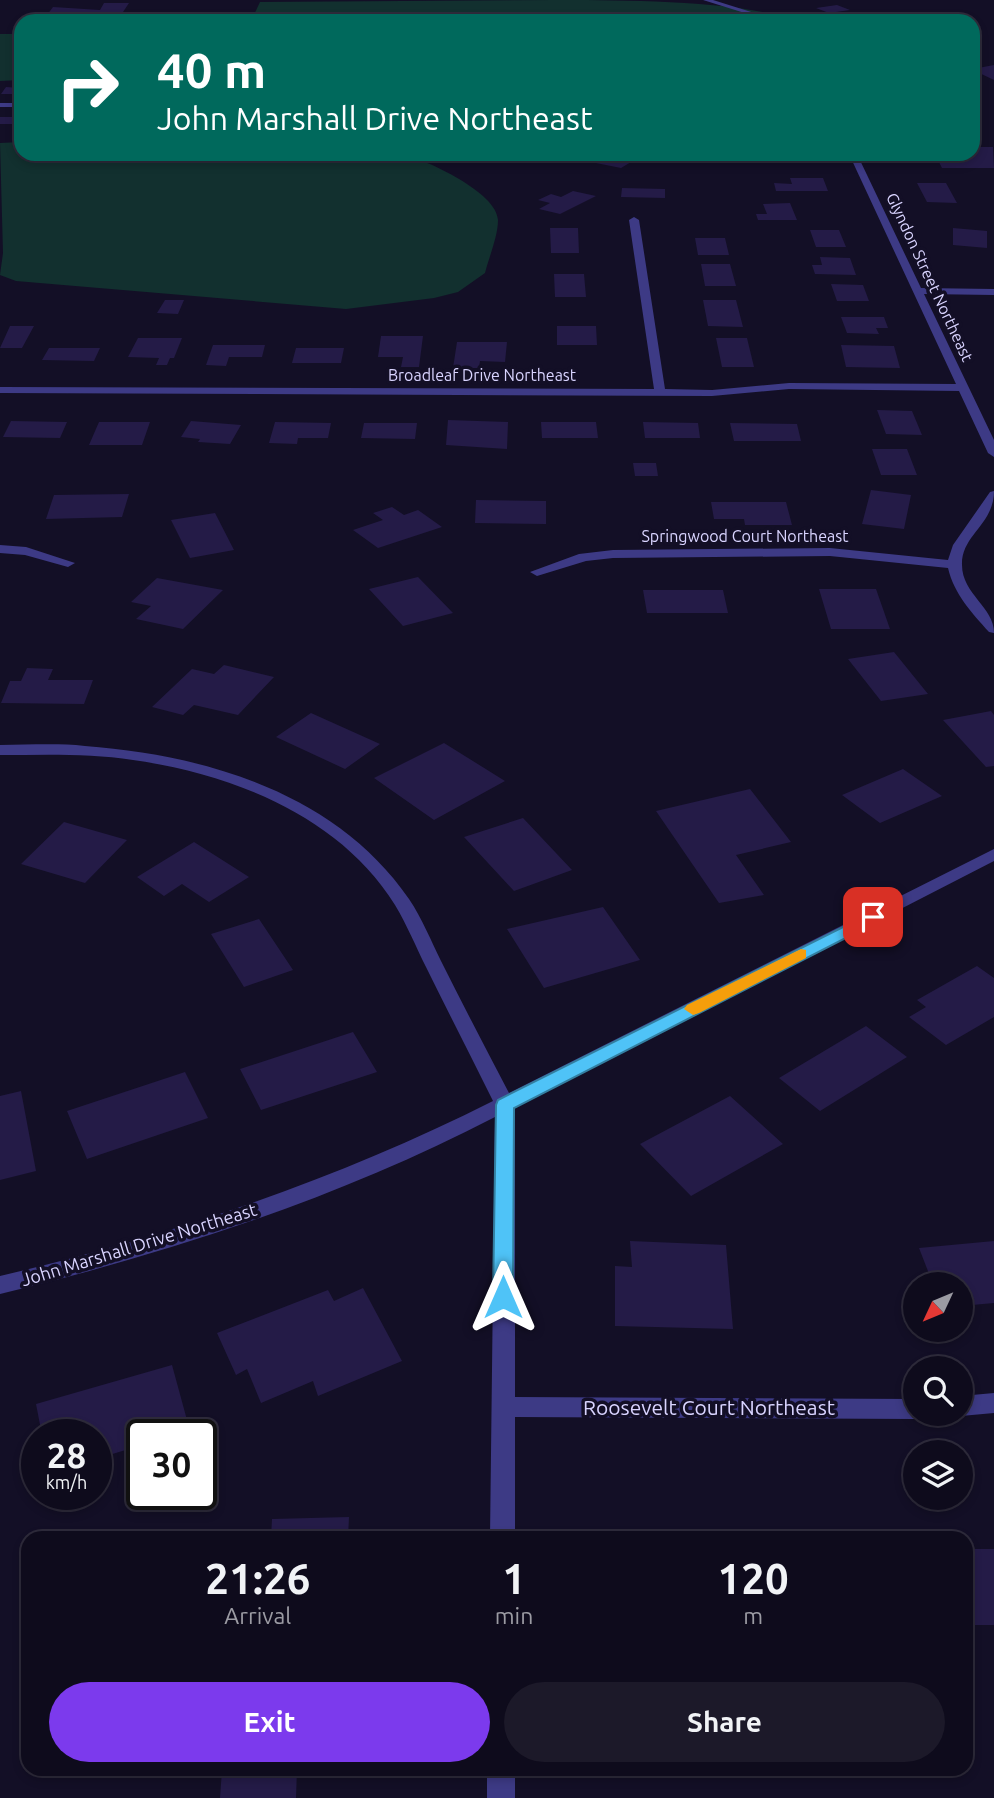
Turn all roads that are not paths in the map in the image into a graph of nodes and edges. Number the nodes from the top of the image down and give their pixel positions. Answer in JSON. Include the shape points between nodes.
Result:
{"nodes":[{"id":1,"x":706,"y":0,"type":"edge"},
{"id":2,"x":753,"y":14,"type":"edge"},
{"id":3,"x":856,"y":161,"type":"edge"},
{"id":4,"x":634,"y":220,"type":"dead end"},
{"id":5,"x":919,"y":291,"type":"junction"},
{"id":6,"x":994,"y":292,"type":"edge"},
{"id":7,"x":964,"y":388,"type":"junction"},
{"id":8,"x":0,"y":390,"type":"edge"},
{"id":9,"x":660,"y":392,"type":"junction"},
{"id":10,"x":994,"y":453,"type":"edge"},
{"id":11,"x":994,"y":495,"type":"edge"},
{"id":12,"x":990,"y":511,"type":"edge"},
{"id":13,"x":0,"y":549,"type":"edge"},
{"id":14,"x":68,"y":563,"type":"dead end"},
{"id":15,"x":955,"y":565,"type":"junction"},
{"id":16,"x":537,"y":572,"type":"dead end"},
{"id":17,"x":994,"y":629,"type":"edge"},
{"id":18,"x":0,"y":750,"type":"edge"},
{"id":19,"x":994,"y":855,"type":"edge"},
{"id":20,"x":505,"y":1105,"type":"junction"},
{"id":21,"x":0,"y":1285,"type":"edge"},
{"id":22,"x":994,"y":1403,"type":"edge"},
{"id":23,"x":973,"y":1405,"type":"edge"},
{"id":24,"x":502,"y":1407,"type":"junction"},
{"id":25,"x":903,"y":1409,"type":"edge"},
{"id":26,"x":502,"y":1531,"type":"edge"},
{"id":27,"x":501,"y":1776,"type":"edge"},
{"id":28,"x":501,"y":1798,"type":"edge"}],
"edges":[{"from":1,"to":2,"type":"street"},
{"from":3,"to":5,"type":"street","name":"Glyndon Street Northeast"},
{"from":4,"to":9,"type":"street"},
{"from":5,"to":6,"type":"street"},
{"from":5,"to":7,"type":"street","name":"Glyndon Street Northeast"},
{"from":7,"to":9,"type":"street","name":"Broadleaf Drive Northeast","via":[[789,386]]},
{"from":7,"to":10,"type":"street","name":"Glyndon Street Northeast"},
{"from":8,"to":9,"type":"street","name":"Broadleaf Drive Northeast"},
{"from":11,"to":12,"type":"street"},
{"from":12,"to":15,"type":"street","via":[[958,547]]},
{"from":13,"to":14,"type":"street"},
{"from":15,"to":16,"type":"street","name":"Springwood Court Northeast","via":[[830,552],[613,554],[584,557]]},
{"from":15,"to":17,"type":"street","via":[[967,598]]},
{"from":18,"to":20,"type":"street","via":[[82,750],[167,760],[274,794],[317,819],[359,850],[402,902]]},
{"from":19,"to":20,"type":"street","name":"John Marshall Drive Northeast"},
{"from":20,"to":21,"type":"street","name":"John Marshall Drive Northeast","via":[[331,1183],[214,1226]]},
{"from":20,"to":24,"type":"street"},
{"from":22,"to":23,"type":"street"},
{"from":24,"to":25,"type":"street","name":"Roosevelt Court Northeast"},
{"from":24,"to":26,"type":"street"},
{"from":27,"to":28,"type":"street"}]}
